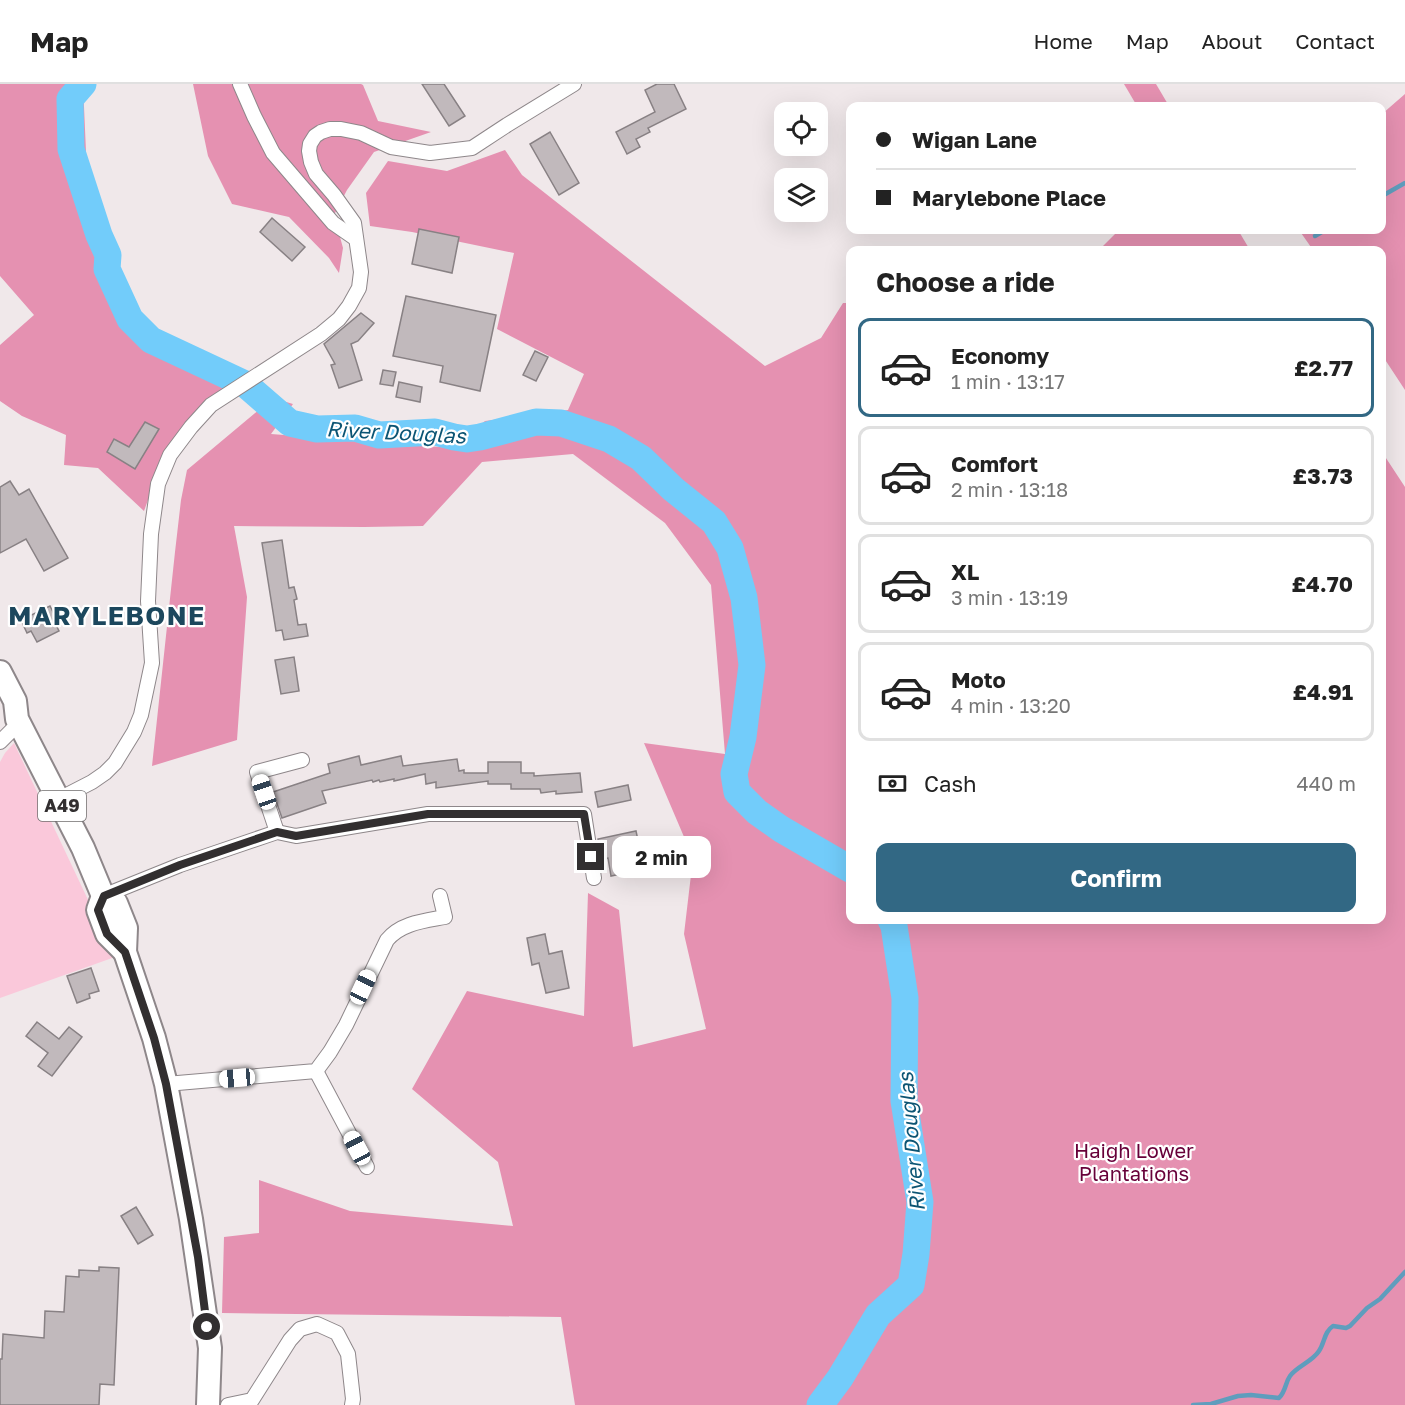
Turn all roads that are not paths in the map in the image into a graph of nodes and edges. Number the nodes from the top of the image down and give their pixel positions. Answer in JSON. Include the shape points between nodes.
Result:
{"nodes":[{"id":1,"x":240,"y":84,"type":"edge"},
{"id":2,"x":574,"y":84,"type":"edge"},
{"id":3,"x":356,"y":239,"type":"junction"},
{"id":4,"x":0,"y":672,"type":"edge"},
{"id":5,"x":12,"y":715,"type":"edge"},
{"id":6,"x":0,"y":742,"type":"edge"},
{"id":7,"x":302,"y":760,"type":"dead end"},
{"id":8,"x":59,"y":799,"type":"junction"},
{"id":9,"x":277,"y":832,"type":"junction"},
{"id":10,"x":594,"y":878,"type":"dead end"},
{"id":11,"x":104,"y":896,"type":"junction"},
{"id":12,"x":440,"y":896,"type":"dead end"},
{"id":13,"x":316,"y":1071,"type":"junction"},
{"id":14,"x":166,"y":1084,"type":"junction"},
{"id":15,"x":368,"y":1167,"type":"dead end"},
{"id":16,"x":208,"y":1405,"type":"edge"},
{"id":17,"x":228,"y":1405,"type":"edge"},
{"id":18,"x":352,"y":1405,"type":"edge"}],
"edges":[{"from":1,"to":3,"type":"street","via":[[273,153],[333,223]]},
{"from":2,"to":3,"type":"street","via":[[472,148],[430,153],[391,147],[361,133],[341,129],[315,136],[310,144],[311,162],[354,224]]},
{"from":3,"to":8,"type":"street","via":[[359,288],[339,320],[211,405],[170,454],[158,484],[151,534],[148,601],[152,663],[141,715],[115,763],[105,773]]},
{"from":4,"to":5,"type":"highway","number":"A49","via":[[15,701]]},
{"from":5,"to":6,"type":"street"},
{"from":5,"to":8,"type":"highway","number":"A49"},
{"from":7,"to":9,"type":"street","via":[[257,772]]},
{"from":8,"to":11,"type":"highway","number":"A49"},
{"from":9,"to":10,"type":"street","via":[[296,836],[428,814],[584,814]]},
{"from":9,"to":11,"type":"street"},
{"from":11,"to":14,"type":"highway","number":"A49","via":[[98,910],[107,934],[125,952]]},
{"from":12,"to":13,"type":"street","via":[[445,917],[399,929],[387,940],[345,1025]]},
{"from":13,"to":14,"type":"street"},
{"from":13,"to":15,"type":"street"},
{"from":14,"to":16,"type":"highway","number":"A49","via":[[204,1296],[210,1348]]},
{"from":17,"to":18,"type":"street","via":[[252,1400],[290,1340],[300,1329],[317,1324],[337,1333],[348,1354]]}]}
